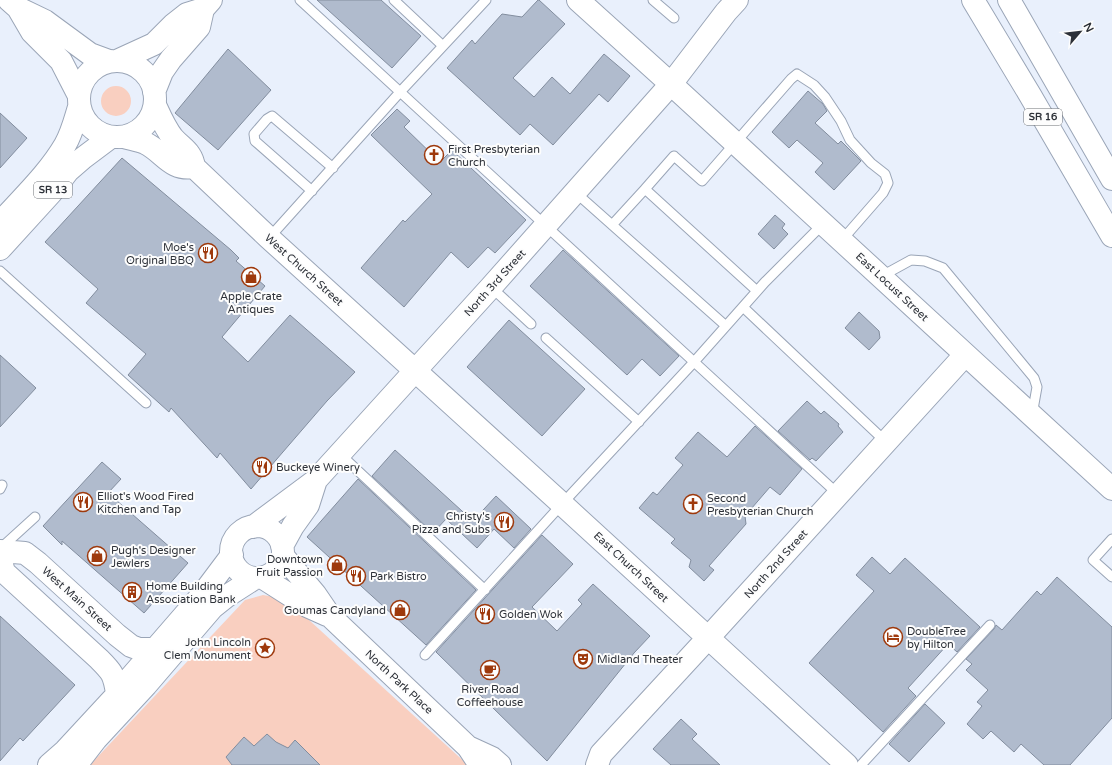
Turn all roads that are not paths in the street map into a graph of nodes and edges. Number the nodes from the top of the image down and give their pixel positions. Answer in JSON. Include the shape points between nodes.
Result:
{"nodes":[{"id":1,"x":300,"y":0,"type":"edge"},
{"id":2,"x":394,"y":0,"type":"edge"},
{"id":3,"x":486,"y":0,"type":"edge"},
{"id":4,"x":653,"y":0,"type":"edge"},
{"id":5,"x":737,"y":0,"type":"edge"},
{"id":6,"x":973,"y":0,"type":"edge"},
{"id":7,"x":1009,"y":0,"type":"edge"},
{"id":8,"x":587,"y":3,"type":"edge"},
{"id":9,"x":14,"y":4,"type":"edge"},
{"id":10,"x":207,"y":5,"type":"edge"},
{"id":11,"x":674,"y":18,"type":"dead end"},
{"id":12,"x":443,"y":46,"type":"junction"},
{"id":13,"x":114,"y":61,"type":"junction"},
{"id":14,"x":672,"y":84,"type":"junction"},
{"id":15,"x":401,"y":91,"type":"junction"},
{"id":16,"x":155,"y":98,"type":"junction"},
{"id":17,"x":79,"y":102,"type":"junction"},
{"id":18,"x":118,"y":137,"type":"junction"},
{"id":19,"x":735,"y":143,"type":"junction"},
{"id":20,"x":194,"y":168,"type":"junction"},
{"id":21,"x":333,"y":168,"type":"junction"},
{"id":22,"x":1112,"y":179,"type":"edge"},
{"id":23,"x":645,"y":189,"type":"junction"},
{"id":24,"x":312,"y":191,"type":"junction"},
{"id":25,"x":575,"y":192,"type":"junction"},
{"id":26,"x":0,"y":223,"type":"edge"},
{"id":27,"x":824,"y":224,"type":"junction"},
{"id":28,"x":612,"y":225,"type":"junction"},
{"id":29,"x":545,"y":226,"type":"junction"},
{"id":30,"x":1112,"y":236,"type":"edge"},
{"id":31,"x":269,"y":238,"type":"junction"},
{"id":32,"x":842,"y":240,"type":"junction"},
{"id":33,"x":0,"y":249,"type":"edge"},
{"id":34,"x":0,"y":271,"type":"edge"},
{"id":35,"x":880,"y":276,"type":"junction"},
{"id":36,"x":491,"y":287,"type":"junction"},
{"id":37,"x":757,"y":291,"type":"junction"},
{"id":38,"x":743,"y":307,"type":"junction"},
{"id":39,"x":531,"y":324,"type":"dead end"},
{"id":40,"x":726,"y":326,"type":"junction"},
{"id":41,"x":546,"y":338,"type":"dead end"},
{"id":42,"x":965,"y":355,"type":"junction"},
{"id":43,"x":694,"y":362,"type":"junction"},
{"id":44,"x":415,"y":370,"type":"junction"},
{"id":45,"x":146,"y":403,"type":"dead end"},
{"id":46,"x":1031,"y":416,"type":"junction"},
{"id":47,"x":639,"y":422,"type":"junction"},
{"id":48,"x":886,"y":442,"type":"junction"},
{"id":49,"x":340,"y":454,"type":"junction"},
{"id":50,"x":316,"y":480,"type":"junction"},
{"id":51,"x":1112,"y":489,"type":"edge"},
{"id":52,"x":838,"y":495,"type":"junction"},
{"id":53,"x":562,"y":504,"type":"junction"},
{"id":54,"x":35,"y":517,"type":"dead end"},
{"id":55,"x":253,"y":527,"type":"junction"},
{"id":56,"x":1112,"y":539,"type":"edge"},
{"id":57,"x":0,"y":550,"type":"edge"},
{"id":58,"x":282,"y":551,"type":"junction"},
{"id":59,"x":232,"y":555,"type":"junction"},
{"id":60,"x":0,"y":558,"type":"edge"},
{"id":61,"x":1112,"y":577,"type":"edge"},
{"id":62,"x":259,"y":578,"type":"junction"},
{"id":63,"x":485,"y":590,"type":"junction"},
{"id":64,"x":330,"y":616,"type":"junction"},
{"id":65,"x":990,"y":625,"type":"dead end"},
{"id":66,"x":708,"y":638,"type":"junction"},
{"id":67,"x":154,"y":649,"type":"junction"},
{"id":68,"x":425,"y":655,"type":"dead end"},
{"id":69,"x":128,"y":683,"type":"junction"},
{"id":70,"x":468,"y":747,"type":"junction"},
{"id":71,"x":599,"y":760,"type":"edge"},
{"id":72,"x":49,"y":765,"type":"edge"},
{"id":73,"x":76,"y":765,"type":"edge"},
{"id":74,"x":480,"y":765,"type":"edge"},
{"id":75,"x":500,"y":765,"type":"edge"},
{"id":76,"x":580,"y":765,"type":"edge"},
{"id":77,"x":847,"y":765,"type":"edge"},
{"id":78,"x":861,"y":765,"type":"edge"}],
"edges":[{"from":1,"to":15,"type":"lane"},
{"from":2,"to":12,"type":"lane"},
{"from":3,"to":12,"type":"lane"},
{"from":4,"to":11,"type":"lane"},
{"from":5,"to":14,"type":"main road","name":"North 3rd Street"},
{"from":6,"to":30,"type":"main road","number":"SR 16"},
{"from":7,"to":22,"type":"main road","number":"SR 16"},
{"from":8,"to":14,"type":"main road","name":"East Locust Street"},
{"from":9,"to":13,"type":"main road","via":[[45,21],[90,54]]},
{"from":9,"to":17,"type":"main road","via":[[32,32],[61,61]]},
{"from":10,"to":13,"type":"main road","via":[[187,14],[154,44]]},
{"from":10,"to":16,"type":"main road","via":[[199,27],[162,72]]},
{"from":12,"to":15,"type":"lane"},
{"from":13,"to":16,"type":"main road","via":[[132,64],[142,70],[150,80]]},
{"from":13,"to":17,"type":"main road","via":[[97,66],[88,74],[81,84]]},
{"from":14,"to":19,"type":"main road","name":"East Locust Street"},
{"from":14,"to":25,"type":"main road","name":"North 3rd Street"},
{"from":15,"to":21,"type":"lane"},
{"from":15,"to":29,"type":"lane"},
{"from":16,"to":18,"type":"main road","via":[[151,116],[144,126],[135,133]]},
{"from":16,"to":20,"type":"main road","name":"West Church Street","via":[[161,119],[172,137],[193,159]]},
{"from":17,"to":18,"type":"main road","via":[[82,116],[88,124],[102,135]]},
{"from":17,"to":26,"type":"main road","number":"SR 13","via":[[74,125],[66,144],[51,166]]},
{"from":18,"to":20,"type":"main road","via":[[145,143],[179,168]]},
{"from":18,"to":33,"type":"main road","number":"SR 13","via":[[83,158],[68,171]]},
{"from":19,"to":23,"type":"lane","via":[[702,181],[674,156]]},
{"from":19,"to":27,"type":"main road","name":"East Locust Street"},
{"from":19,"to":32,"type":"lane","via":[[790,79],[797,74],[814,85],[832,107],[850,140],[885,174],[888,184]]},
{"from":20,"to":31,"type":"main road","name":"West Church Street"},
{"from":21,"to":24,"type":"lane"},
{"from":21,"to":24,"type":"lane","via":[[272,116],[267,119],[254,134],[254,141]]},
{"from":23,"to":28,"type":"lane"},
{"from":23,"to":37,"type":"lane"},
{"from":24,"to":31,"type":"lane"},
{"from":25,"to":28,"type":"lane"},
{"from":25,"to":29,"type":"main road","name":"North 3rd Street"},
{"from":27,"to":32,"type":"main road","name":"East Locust Street"},
{"from":27,"to":37,"type":"lane"},
{"from":28,"to":40,"type":"lane"},
{"from":29,"to":36,"type":"main road","name":"North 3rd Street"},
{"from":29,"to":43,"type":"lane"},
{"from":31,"to":44,"type":"main road","name":"West Church Street"},
{"from":32,"to":35,"type":"main road","name":"East Locust Street"},
{"from":34,"to":45,"type":"lane"},
{"from":35,"to":42,"type":"main road","name":"East Locust Street"},
{"from":35,"to":46,"type":"lane","via":[[911,260],[925,261],[944,268],[1034,378],[1037,387]]},
{"from":36,"to":39,"type":"lane"},
{"from":36,"to":44,"type":"main road","name":"North 3rd Street"},
{"from":37,"to":38,"type":"lane"},
{"from":38,"to":40,"type":"lane"},
{"from":38,"to":48,"type":"lane"},
{"from":40,"to":43,"type":"lane"},
{"from":41,"to":47,"type":"lane"},
{"from":42,"to":46,"type":"main road","name":"East Locust Street"},
{"from":42,"to":48,"type":"main road","name":"North 2nd Street"},
{"from":43,"to":47,"type":"lane"},
{"from":43,"to":52,"type":"lane"},
{"from":44,"to":49,"type":"main road","name":"North 3rd Street"},
{"from":44,"to":53,"type":"main road","name":"East Church Street"},
{"from":46,"to":51,"type":"main road","name":"East Locust Street"},
{"from":47,"to":53,"type":"lane"},
{"from":48,"to":52,"type":"main road","name":"North 2nd Street"},
{"from":49,"to":50,"type":"main road","name":"North 3rd Street"},
{"from":49,"to":63,"type":"lane"},
{"from":50,"to":55,"type":"main road","name":"North 3rd Street"},
{"from":50,"to":58,"type":"main road","name":"North 3rd Street","via":[[308,505],[293,526]]},
{"from":52,"to":66,"type":"main road","name":"North 2nd Street"},
{"from":53,"to":63,"type":"lane"},
{"from":53,"to":66,"type":"main road","name":"East Church Street"},
{"from":54,"to":57,"type":"lane"},
{"from":55,"to":58,"type":"main road","via":[[268,529],[274,533],[279,539]]},
{"from":55,"to":59,"type":"main road","via":[[246,529],[235,540]]},
{"from":56,"to":61,"type":"lane","via":[[1093,560]]},
{"from":57,"to":67,"type":"main road","name":"West Main Street","via":[[24,553],[131,646]]},
{"from":58,"to":62,"type":"main road","via":[[280,564],[276,570]]},
{"from":58,"to":64,"type":"main road","name":"North Park Place"},
{"from":59,"to":62,"type":"main road","via":[[242,573]]},
{"from":59,"to":67,"type":"main road","via":[[202,595]]},
{"from":60,"to":69,"type":"main road","via":[[4,572],[112,673]]},
{"from":62,"to":64,"type":"main road","name":"North Park Place","via":[[307,606]]},
{"from":62,"to":69,"type":"main road","via":[[227,596],[212,608]]},
{"from":63,"to":68,"type":"lane"},
{"from":64,"to":70,"type":"main road","name":"North Park Place"},
{"from":65,"to":78,"type":"lane"},
{"from":66,"to":71,"type":"main road","name":"North 2nd Street"},
{"from":66,"to":77,"type":"main road","name":"East Church Street"},
{"from":67,"to":69,"type":"main road"},
{"from":69,"to":72,"type":"main road"},
{"from":69,"to":73,"type":"main road","via":[[96,739]]},
{"from":70,"to":74,"type":"main road","name":"North Park Place"},
{"from":70,"to":75,"type":"main road","name":"North Park Place","via":[[492,758]]},
{"from":71,"to":76,"type":"main road","name":"North 2nd Street","via":[[585,760]]}]}
